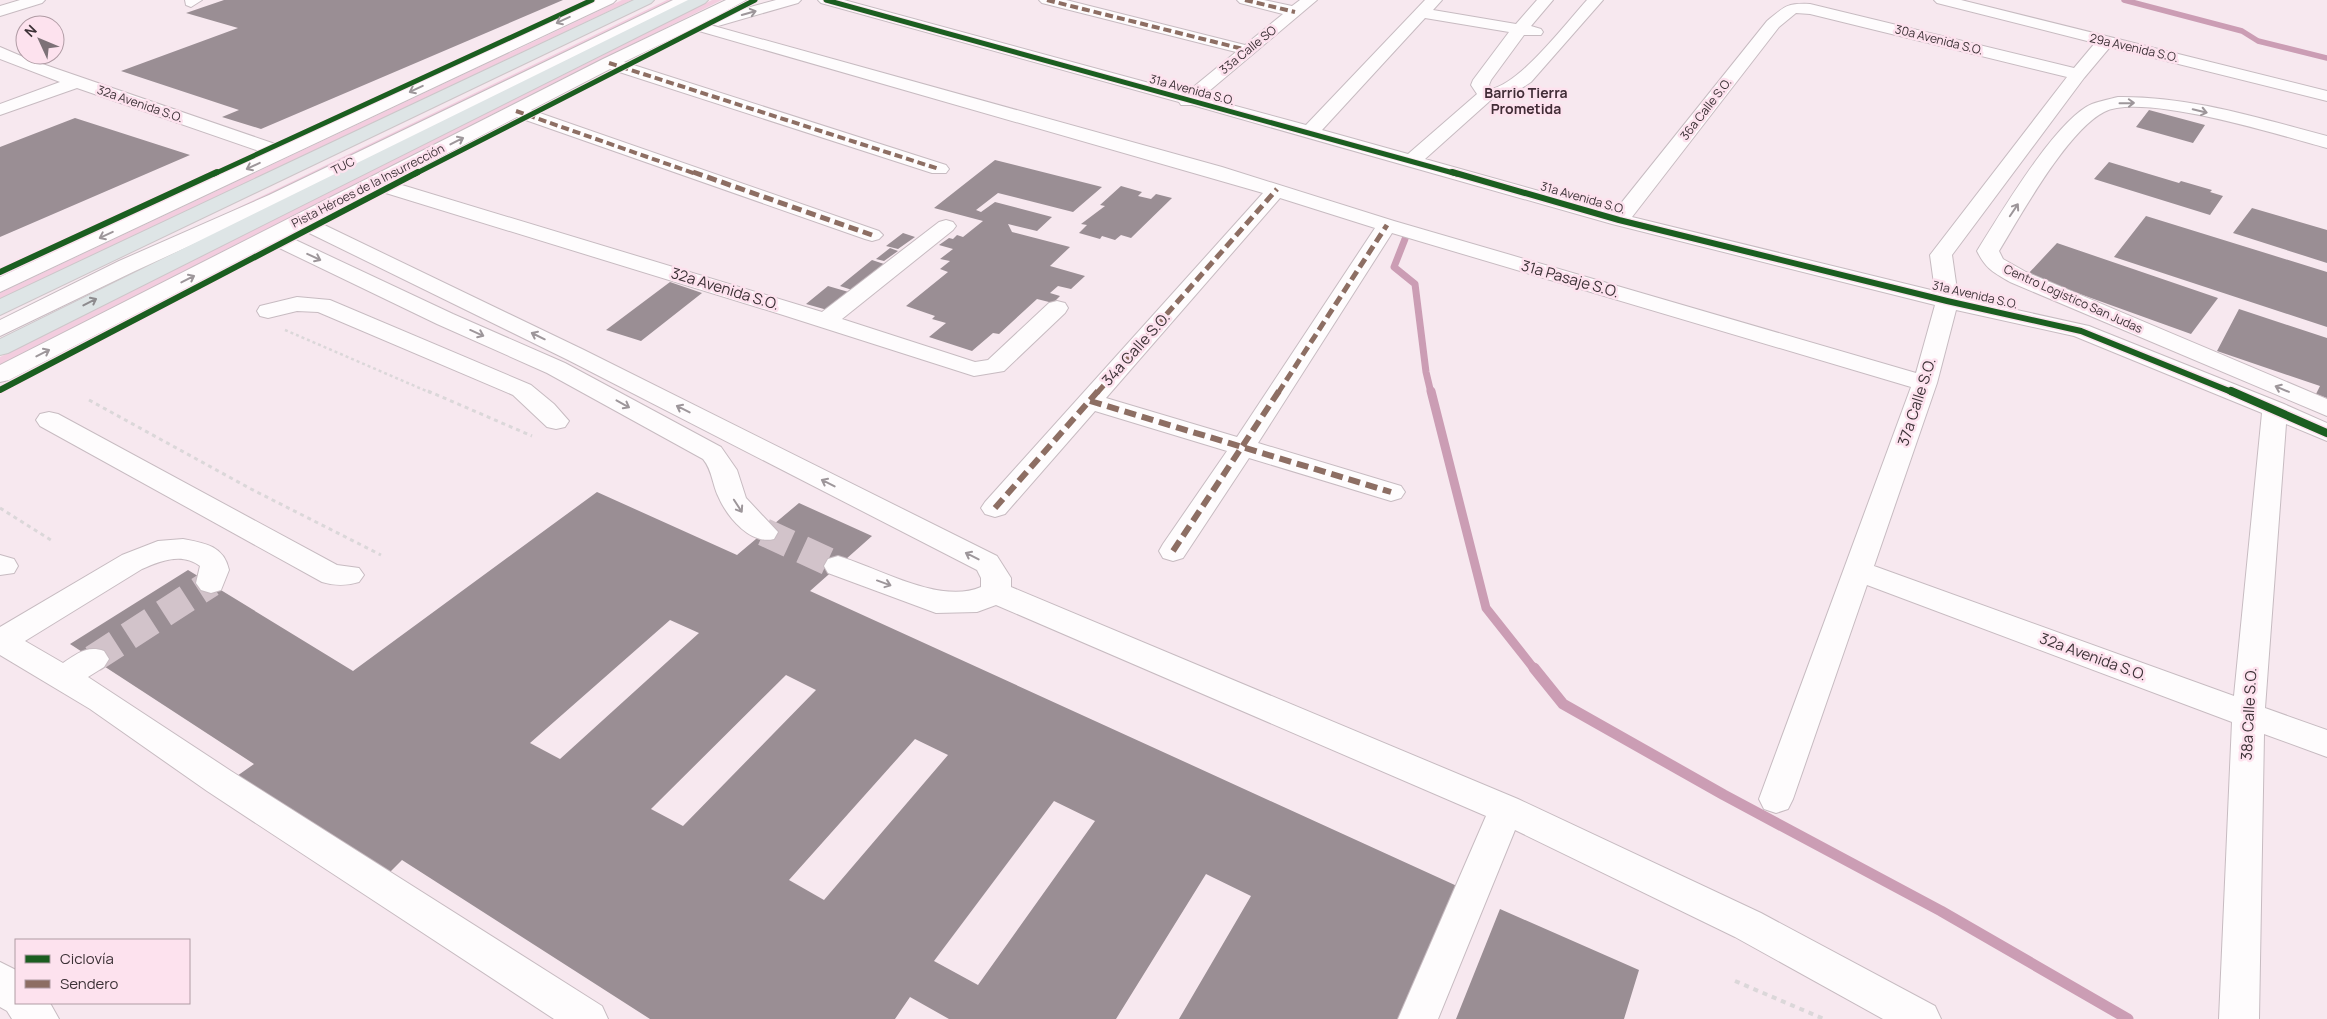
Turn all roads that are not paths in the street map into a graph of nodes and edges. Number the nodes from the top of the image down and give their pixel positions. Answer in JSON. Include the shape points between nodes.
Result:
{"nodes":[{"id":1,"x":37,"y":0,"type":"edge"},
{"id":2,"x":608,"y":0,"type":"edge"},
{"id":3,"x":646,"y":0,"type":"edge"},
{"id":4,"x":662,"y":0,"type":"edge"},
{"id":5,"x":685,"y":0,"type":"edge"},
{"id":6,"x":700,"y":0,"type":"edge"},
{"id":7,"x":738,"y":0,"type":"edge"},
{"id":8,"x":793,"y":0,"type":"edge"},
{"id":9,"x":826,"y":0,"type":"edge"},
{"id":10,"x":1047,"y":0,"type":"edge"},
{"id":11,"x":1245,"y":0,"type":"edge"},
{"id":12,"x":1309,"y":0,"type":"edge"},
{"id":13,"x":1434,"y":0,"type":"edge"},
{"id":14,"x":1545,"y":0,"type":"edge"},
{"id":15,"x":1595,"y":0,"type":"edge"},
{"id":16,"x":1942,"y":0,"type":"edge"},
{"id":17,"x":1801,"y":8,"type":"joint"},
{"id":18,"x":0,"y":11,"type":"edge"},
{"id":19,"x":1295,"y":12,"type":"junction"},
{"id":20,"x":1421,"y":13,"type":"junction"},
{"id":21,"x":699,"y":27,"type":"junction"},
{"id":22,"x":1519,"y":30,"type":"junction"},
{"id":23,"x":668,"y":35,"type":"junction"},
{"id":24,"x":1563,"y":36,"type":"junction"},
{"id":25,"x":2105,"y":42,"type":"junction"},
{"id":26,"x":1247,"y":50,"type":"junction"},
{"id":27,"x":0,"y":52,"type":"edge"},
{"id":28,"x":609,"y":63,"type":"junction"},
{"id":29,"x":2078,"y":74,"type":"junction"},
{"id":30,"x":76,"y":82,"type":"junction"},
{"id":31,"x":1486,"y":95,"type":"junction"},
{"id":32,"x":2327,"y":96,"type":"edge"},
{"id":33,"x":1187,"y":100,"type":"junction"},
{"id":34,"x":0,"y":110,"type":"edge"},
{"id":35,"x":516,"y":110,"type":"junction"},
{"id":36,"x":1310,"y":132,"type":"junction"},
{"id":37,"x":2327,"y":142,"type":"edge"},
{"id":38,"x":282,"y":152,"type":"junction"},
{"id":39,"x":1411,"y":161,"type":"junction"},
{"id":40,"x":939,"y":169,"type":"dead end"},
{"id":41,"x":374,"y":183,"type":"junction"},
{"id":42,"x":1277,"y":190,"type":"junction"},
{"id":43,"x":1619,"y":220,"type":"junction"},
{"id":44,"x":300,"y":221,"type":"junction"},
{"id":45,"x":1387,"y":225,"type":"junction"},
{"id":46,"x":946,"y":226,"type":"dead end"},
{"id":47,"x":872,"y":235,"type":"dead end"},
{"id":48,"x":270,"y":236,"type":"junction"},
{"id":49,"x":0,"y":285,"type":"edge"},
{"id":50,"x":1947,"y":301,"type":"junction"},
{"id":51,"x":471,"y":304,"type":"junction"},
{"id":52,"x":0,"y":308,"type":"edge"},
{"id":53,"x":1057,"y":308,"type":"dead end"},
{"id":54,"x":0,"y":319,"type":"edge"},
{"id":55,"x":446,"y":319,"type":"junction"},
{"id":56,"x":275,"y":320,"type":"road end"},
{"id":57,"x":825,"y":321,"type":"junction"},
{"id":58,"x":0,"y":329,"type":"edge"},
{"id":59,"x":405,"y":341,"type":"junction"},
{"id":60,"x":0,"y":348,"type":"edge"},
{"id":61,"x":566,"y":361,"type":"junction"},
{"id":62,"x":0,"y":375,"type":"edge"},
{"id":63,"x":1925,"y":383,"type":"junction"},
{"id":64,"x":522,"y":390,"type":"junction"},
{"id":65,"x":1090,"y":401,"type":"junction"},
{"id":66,"x":2327,"y":408,"type":"edge"},
{"id":67,"x":2275,"y":409,"type":"junction"},
{"id":68,"x":49,"y":420,"type":"dead end"},
{"id":69,"x":556,"y":421,"type":"dead end"},
{"id":70,"x":2327,"y":433,"type":"edge"},
{"id":71,"x":1243,"y":447,"type":"junction"},
{"id":72,"x":1391,"y":492,"type":"dead end"},
{"id":73,"x":995,"y":508,"type":"dead end"},
{"id":74,"x":764,"y":532,"type":"tunnel mouth"},
{"id":75,"x":1173,"y":550,"type":"dead end"},
{"id":76,"x":838,"y":566,"type":"tunnel mouth"},
{"id":77,"x":1858,"y":571,"type":"junction"},
{"id":78,"x":349,"y":575,"type":"dead end"},
{"id":79,"x":211,"y":583,"type":"dead end"},
{"id":80,"x":996,"y":593,"type":"junction"},
{"id":81,"x":1,"y":641,"type":"edge"},
{"id":82,"x":93,"y":659,"type":"tunnel mouth"},
{"id":83,"x":62,"y":678,"type":"junction"},
{"id":84,"x":2248,"y":715,"type":"junction"},
{"id":85,"x":2327,"y":744,"type":"edge"},
{"id":86,"x":1776,"y":799,"type":"dead end"},
{"id":87,"x":1506,"y":809,"type":"junction"},
{"id":88,"x":0,"y":980,"type":"edge"},
{"id":89,"x":15,"y":995,"type":"edge"},
{"id":90,"x":24,"y":1004,"type":"edge"},
{"id":91,"x":39,"y":1019,"type":"edge"},
{"id":92,"x":588,"y":1019,"type":"edge"},
{"id":93,"x":1418,"y":1019,"type":"edge"},
{"id":94,"x":1921,"y":1019,"type":"edge"},
{"id":95,"x":2239,"y":1019,"type":"edge"}],
"edges":[{"from":1,"to":18,"type":"street"},
{"from":2,"to":38,"type":"street","one_way":true},
{"from":3,"to":52,"type":"main road"},
{"from":4,"to":54,"type":"street","name":"TUC"},
{"from":5,"to":58,"type":"street","name":"TUC"},
{"from":60,"to":6,"type":"main road","name":"Pista Héroes de la Insurrección","one_way":true},
{"from":7,"to":23,"type":"street","name":"Pista Héroes de la Insurrección"},
{"from":21,"to":8,"type":"street","one_way":true},
{"from":9,"to":33,"type":"street","name":"31a Avenida S.O."},
{"from":10,"to":26,"type":"street"},
{"from":11,"to":19,"type":"street"},
{"from":12,"to":19,"type":"street","name":"33a Calle SO"},
{"from":13,"to":20,"type":"street"},
{"from":14,"to":22,"type":"street"},
{"from":15,"to":24,"type":"street"},
{"from":16,"to":25,"type":"street","name":"29a Avenida S.O."},
{"from":17,"to":29,"type":"street","name":"30a Avenida S.O."},
{"from":17,"to":43,"type":"street","name":"36a Calle S.O.","via":[[1792,8],[1773,24]]},
{"from":19,"to":26,"type":"street","name":"33a Calle SO"},
{"from":20,"to":22,"type":"street"},
{"from":20,"to":36,"type":"street"},
{"from":21,"to":23,"type":"street"},
{"from":21,"to":42,"type":"street","name":"31a Pasaje S.O."},
{"from":22,"to":24,"type":"street"},
{"from":22,"to":31,"type":"street","via":[[1482,80],[1480,85]]},
{"from":23,"to":28,"type":"street","name":"Pista Héroes de la Insurrección"},
{"from":24,"to":31,"type":"street","via":[[1519,83],[1504,92]]},
{"from":25,"to":29,"type":"street","name":"37a Calle S.O."},
{"from":25,"to":32,"type":"street","name":"29a Avenida S.O."},
{"from":26,"to":33,"type":"street","name":"33a Calle SO"},
{"from":27,"to":30,"type":"street","name":"32a Avenida S.O."},
{"from":28,"to":35,"type":"street","name":"Pista Héroes de la Insurrección"},
{"from":28,"to":40,"type":"street"},
{"from":29,"to":50,"type":"street","name":"37a Calle S.O.","via":[[1941,255]]},
{"from":30,"to":34,"type":"street"},
{"from":30,"to":38,"type":"street","name":"32a Avenida S.O."},
{"from":31,"to":39,"type":"street"},
{"from":33,"to":36,"type":"street","name":"31a Avenida S.O."},
{"from":41,"to":35,"type":"street","name":"Pista Héroes de la Insurrección","one_way":true},
{"from":35,"to":47,"type":"street"},
{"from":36,"to":39,"type":"street","name":"31a Avenida S.O."},
{"from":66,"to":37,"type":"street","name":"Centro Logistico San Judas","one_way":true,"via":[[2018,277],[1994,263],[1988,251],[2059,146],[2079,122],[2098,108],[2116,103],[2152,102],[2194,109]]},
{"from":38,"to":49,"type":"street","one_way":true},
{"from":39,"to":43,"type":"street","name":"31a Avenida S.O."},
{"from":41,"to":44,"type":"street","name":"Pista Héroes de la Insurrección"},
{"from":41,"to":57,"type":"street","name":"32a Avenida S.O."},
{"from":42,"to":45,"type":"street","name":"31a Pasaje S.O."},
{"from":42,"to":65,"type":"street","name":"34a Calle S.O."},
{"from":43,"to":50,"type":"street","name":"31a Avenida S.O."},
{"from":44,"to":48,"type":"street","name":"Pista Héroes de la Insurrección"},
{"from":44,"to":51,"type":"street"},
{"from":45,"to":63,"type":"street","name":"31a Pasaje S.O."},
{"from":45,"to":71,"type":"street"},
{"from":46,"to":57,"type":"street"},
{"from":48,"to":55,"type":"street","one_way":true},
{"from":62,"to":48,"type":"street","name":"Pista Héroes de la Insurrección","one_way":true},
{"from":50,"to":63,"type":"street","name":"37a Calle S.O."},
{"from":50,"to":67,"type":"street","name":"31a Avenida S.O.","via":[[2081,331]]},
{"from":51,"to":55,"type":"street"},
{"from":61,"to":51,"type":"street","one_way":true},
{"from":53,"to":57,"type":"street","name":"32a Avenida S.O.","via":[[995,366],[984,369],[974,369]]},
{"from":55,"to":59,"type":"street"},
{"from":55,"to":61,"type":"street","one_way":true},
{"from":56,"to":59,"type":"street","via":[[297,304],[322,305]]},
{"from":59,"to":64,"type":"street"},
{"from":61,"to":64,"type":"street"},
{"from":61,"to":74,"type":"street","one_way":true,"via":[[712,453],[723,464],[732,498],[743,514]]},
{"from":80,"to":61,"type":"street","one_way":true,"via":[[996,578],[987,564]]},
{"from":63,"to":77,"type":"street","name":"37a Calle S.O."},
{"from":64,"to":69,"type":"street"},
{"from":65,"to":71,"type":"street"},
{"from":65,"to":73,"type":"street","name":"34a Calle S.O."},
{"from":67,"to":70,"type":"street","name":"31a Avenida S.O."},
{"from":67,"to":84,"type":"street","name":"38a Calle S.O."},
{"from":68,"to":78,"type":"street","via":[[332,576]]},
{"from":71,"to":72,"type":"street"},
{"from":71,"to":75,"type":"street"},
{"from":76,"to":80,"type":"street","one_way":true,"via":[[936,602],[977,601]]},
{"from":77,"to":84,"type":"street","name":"32a Avenida S.O."},
{"from":77,"to":86,"type":"street","name":"37a Calle S.O."},
{"from":79,"to":81,"type":"street","via":[[215,570],[213,562],[201,552],[158,551],[132,562]]},
{"from":80,"to":87,"type":"street"},
{"from":81,"to":83,"type":"street"},
{"from":82,"to":83,"type":"street"},
{"from":83,"to":92,"type":"street"},
{"from":84,"to":85,"type":"street","name":"32a Avenida S.O."},
{"from":84,"to":95,"type":"street","name":"38a Calle S.O."},
{"from":87,"to":93,"type":"street"},
{"from":87,"to":94,"type":"street","via":[[1748,925]]},
{"from":88,"to":89,"type":"street"},
{"from":90,"to":91,"type":"street"}]}
